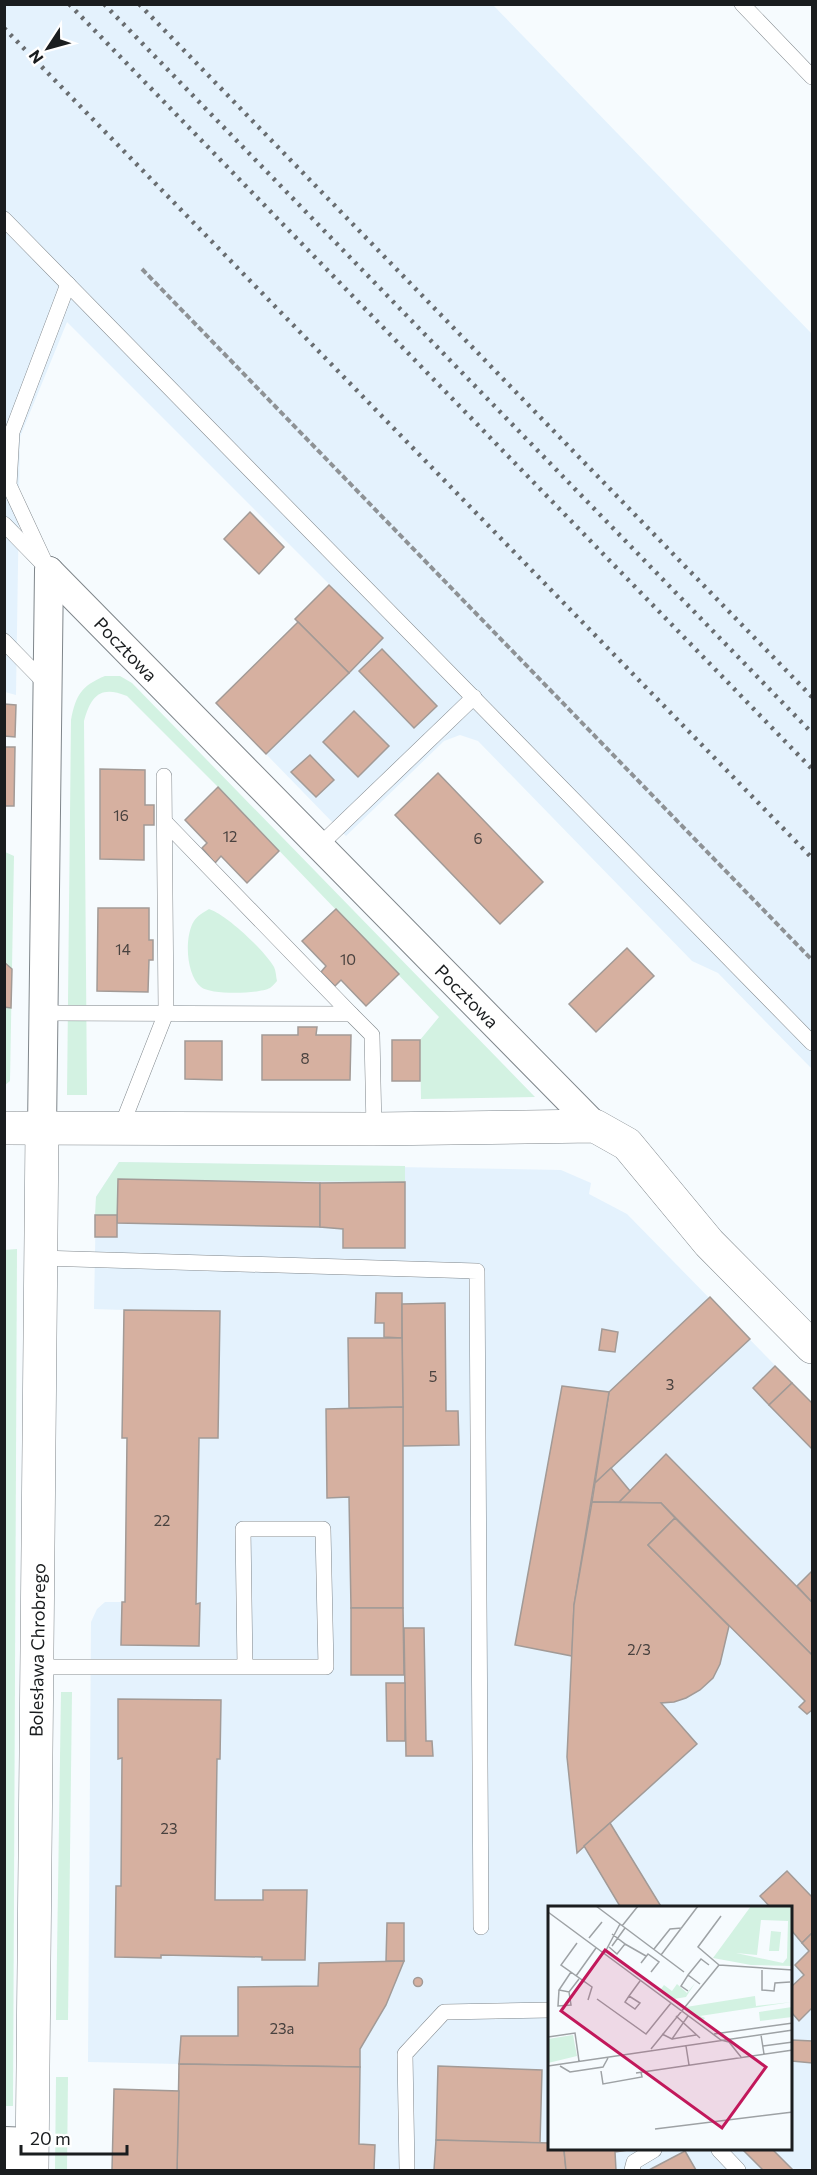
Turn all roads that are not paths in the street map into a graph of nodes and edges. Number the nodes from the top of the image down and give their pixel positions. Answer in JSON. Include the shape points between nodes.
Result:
{"nodes":[{"id":1,"x":742,"y":4,"type":"edge"},
{"id":2,"x":813,"y":77,"type":"edge"},
{"id":3,"x":4,"y":219,"type":"edge"},
{"id":4,"x":68,"y":284,"type":"junction"},
{"id":5,"x":4,"y":524,"type":"edge"},
{"id":6,"x":49,"y":571,"type":"junction"},
{"id":7,"x":4,"y":640,"type":"edge"},
{"id":8,"x":48,"y":685,"type":"junction"},
{"id":9,"x":474,"y":697,"type":"junction"},
{"id":10,"x":164,"y":776,"type":"dead end"},
{"id":11,"x":165,"y":822,"type":"junction"},
{"id":12,"x":320,"y":846,"type":"junction"},
{"id":13,"x":43,"y":1013,"type":"junction"},
{"id":14,"x":166,"y":1013,"type":"junction"},
{"id":15,"x":351,"y":1014,"type":"junction"},
{"id":16,"x":813,"y":1043,"type":"edge"},
{"id":17,"x":595,"y":1126,"type":"junction"},
{"id":18,"x":4,"y":1128,"type":"edge"},
{"id":19,"x":374,"y":1129,"type":"junction"},
{"id":20,"x":42,"y":1130,"type":"junction"},
{"id":21,"x":120,"y":1130,"type":"junction"},
{"id":22,"x":40,"y":1258,"type":"junction"},
{"id":23,"x":813,"y":1347,"type":"edge"},
{"id":24,"x":36,"y":1667,"type":"junction"},
{"id":25,"x":245,"y":1667,"type":"junction"},
{"id":26,"x":481,"y":1927,"type":"dead end"},
{"id":27,"x":548,"y":2010,"type":"edge"},
{"id":28,"x":652,"y":2151,"type":"edge"},
{"id":29,"x":719,"y":2151,"type":"edge"},
{"id":30,"x":21,"y":2156,"type":"edge"},
{"id":31,"x":407,"y":2170,"type":"edge"},
{"id":32,"x":632,"y":2170,"type":"edge"},
{"id":33,"x":738,"y":2170,"type":"edge"}],
"edges":[{"from":1,"to":2,"type":"lane"},
{"from":3,"to":4,"type":"lane"},
{"from":4,"to":6,"type":"lane","via":[[12,432],[9,485]]},
{"from":4,"to":9,"type":"lane"},
{"from":5,"to":6,"type":"lane"},
{"from":6,"to":8,"type":"street"},
{"from":6,"to":12,"type":"street","name":"Pocztowa"},
{"from":7,"to":8,"type":"lane"},
{"from":8,"to":13,"type":"street"},
{"from":9,"to":12,"type":"lane"},
{"from":9,"to":16,"type":"lane"},
{"from":10,"to":11,"type":"lane"},
{"from":11,"to":14,"type":"lane"},
{"from":11,"to":15,"type":"lane"},
{"from":12,"to":17,"type":"street","name":"Pocztowa"},
{"from":13,"to":14,"type":"lane"},
{"from":13,"to":20,"type":"street"},
{"from":14,"to":15,"type":"lane"},
{"from":14,"to":21,"type":"lane"},
{"from":15,"to":19,"type":"lane","via":[[372,1035]]},
{"from":17,"to":19,"type":"street"},
{"from":17,"to":23,"type":"street","name":"Pocztowa","via":[[627,1144],[709,1243]]},
{"from":18,"to":20,"type":"street"},
{"from":19,"to":21,"type":"street"},
{"from":20,"to":21,"type":"street"},
{"from":20,"to":22,"type":"street","name":"Bolesława Chrobrego"},
{"from":22,"to":24,"type":"street","name":"Bolesława Chrobrego"},
{"from":22,"to":26,"type":"lane","via":[[477,1271]]},
{"from":24,"to":25,"type":"lane"},
{"from":24,"to":30,"type":"street","name":"Bolesława Chrobrego"},
{"from":25,"to":25,"type":"lane","via":[[243,1528],[323,1529],[326,1667]]},
{"from":27,"to":31,"type":"lane","via":[[444,2012],[405,2054]]},
{"from":28,"to":32,"type":"lane","via":[[634,2162]]},
{"from":29,"to":33,"type":"lane"}]}
